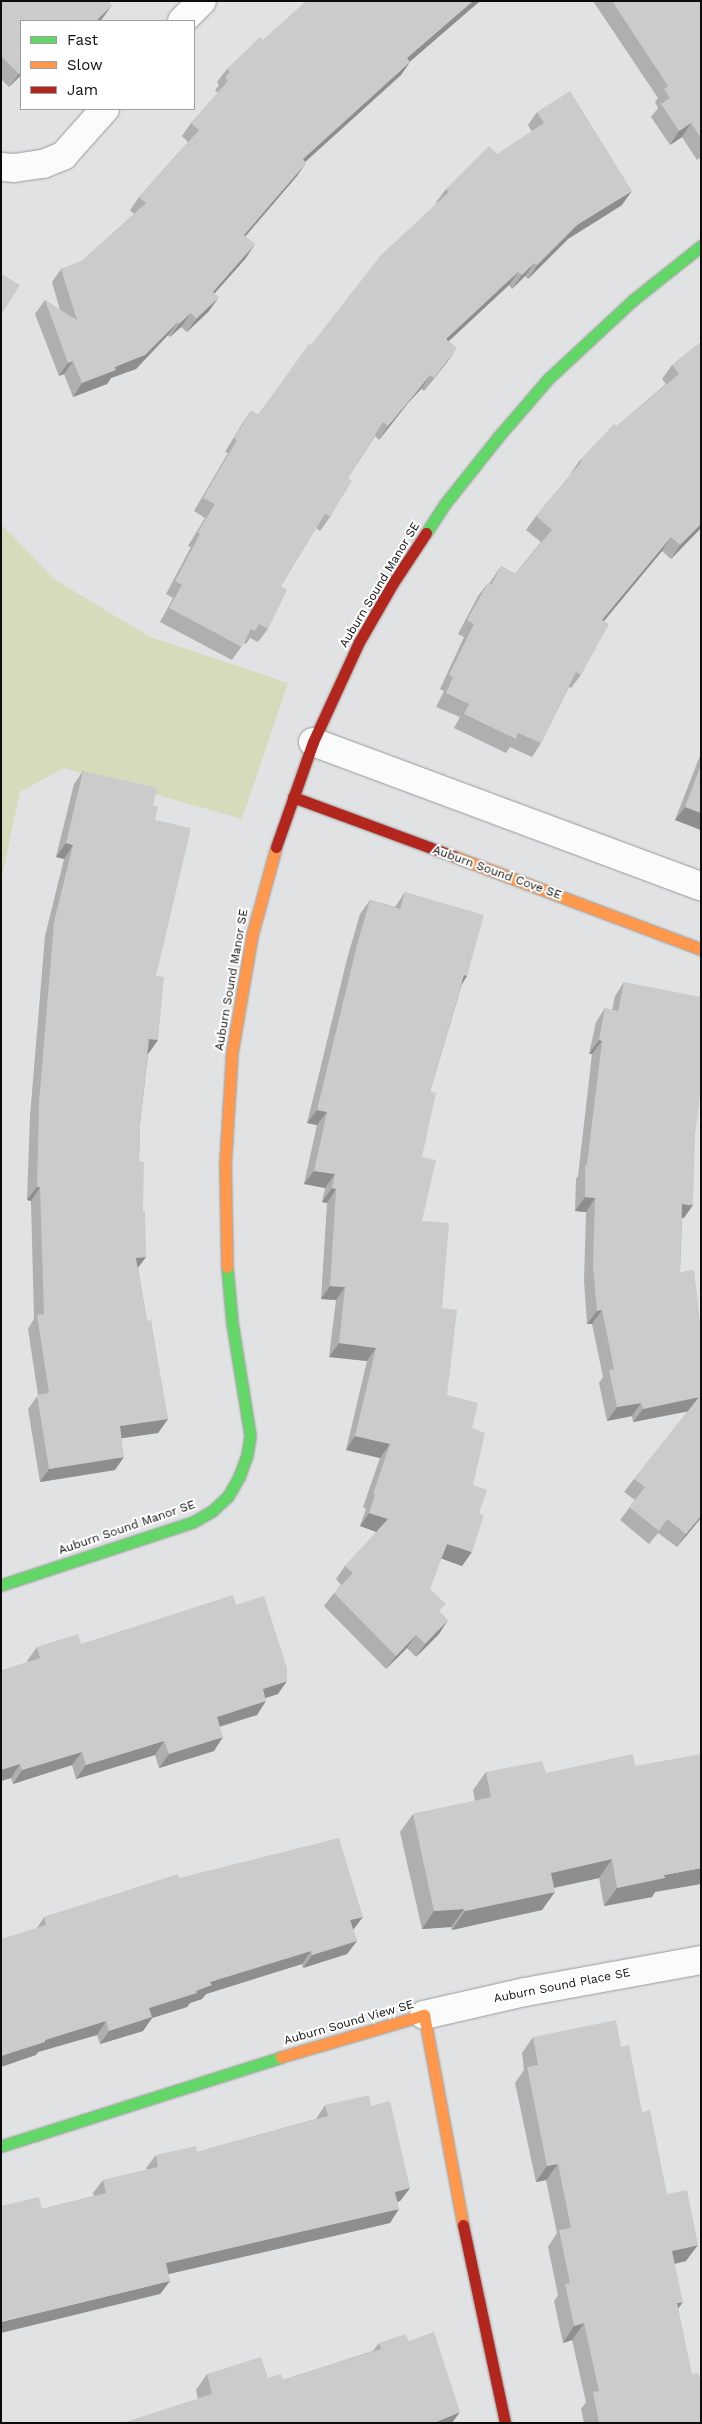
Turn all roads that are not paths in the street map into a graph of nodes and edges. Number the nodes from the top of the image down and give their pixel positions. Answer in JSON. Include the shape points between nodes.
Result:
{"nodes":[{"id":1,"x":202,"y":1,"type":"edge"},
{"id":2,"x":183,"y":20,"type":"edge"},
{"id":3,"x":104,"y":110,"type":"edge"},
{"id":4,"x":1,"y":167,"type":"edge"},
{"id":5,"x":701,"y":246,"type":"edge"},
{"id":6,"x":313,"y":742,"type":"junction"},
{"id":7,"x":293,"y":797,"type":"junction"},
{"id":8,"x":701,"y":886,"type":"edge"},
{"id":9,"x":701,"y":949,"type":"edge"},
{"id":10,"x":1,"y":1585,"type":"edge"},
{"id":11,"x":701,"y":1960,"type":"edge"},
{"id":12,"x":424,"y":2015,"type":"junction"},
{"id":13,"x":1,"y":2146,"type":"edge"},
{"id":14,"x":505,"y":2423,"type":"edge"}],
"edges":[{"from":1,"to":2,"type":"street"},
{"from":3,"to":4,"type":"street","via":[[63,156],[43,164]]},
{"from":5,"to":6,"type":"street","name":"Auburn Sound Manor SE","via":[[633,300],[549,378],[444,505],[359,642]]},
{"from":6,"to":7,"type":"street","name":"Auburn Sound Manor SE"},
{"from":6,"to":8,"type":"street"},
{"from":7,"to":9,"type":"street","name":"Auburn Sound Cove SE"},
{"from":7,"to":10,"type":"street","name":"Auburn Sound Manor SE","via":[[272,858],[252,935],[232,1052],[224,1238],[232,1324],[250,1435],[247,1455],[228,1496],[193,1522]]},
{"from":11,"to":12,"type":"street","name":"Auburn Sound Place SE","via":[[525,1992]]},
{"from":12,"to":13,"type":"street","name":"Auburn Sound View SE","via":[[338,2039]]},
{"from":12,"to":14,"type":"street","name":"Auburn Sound View SE","via":[[468,2251]]}]}
